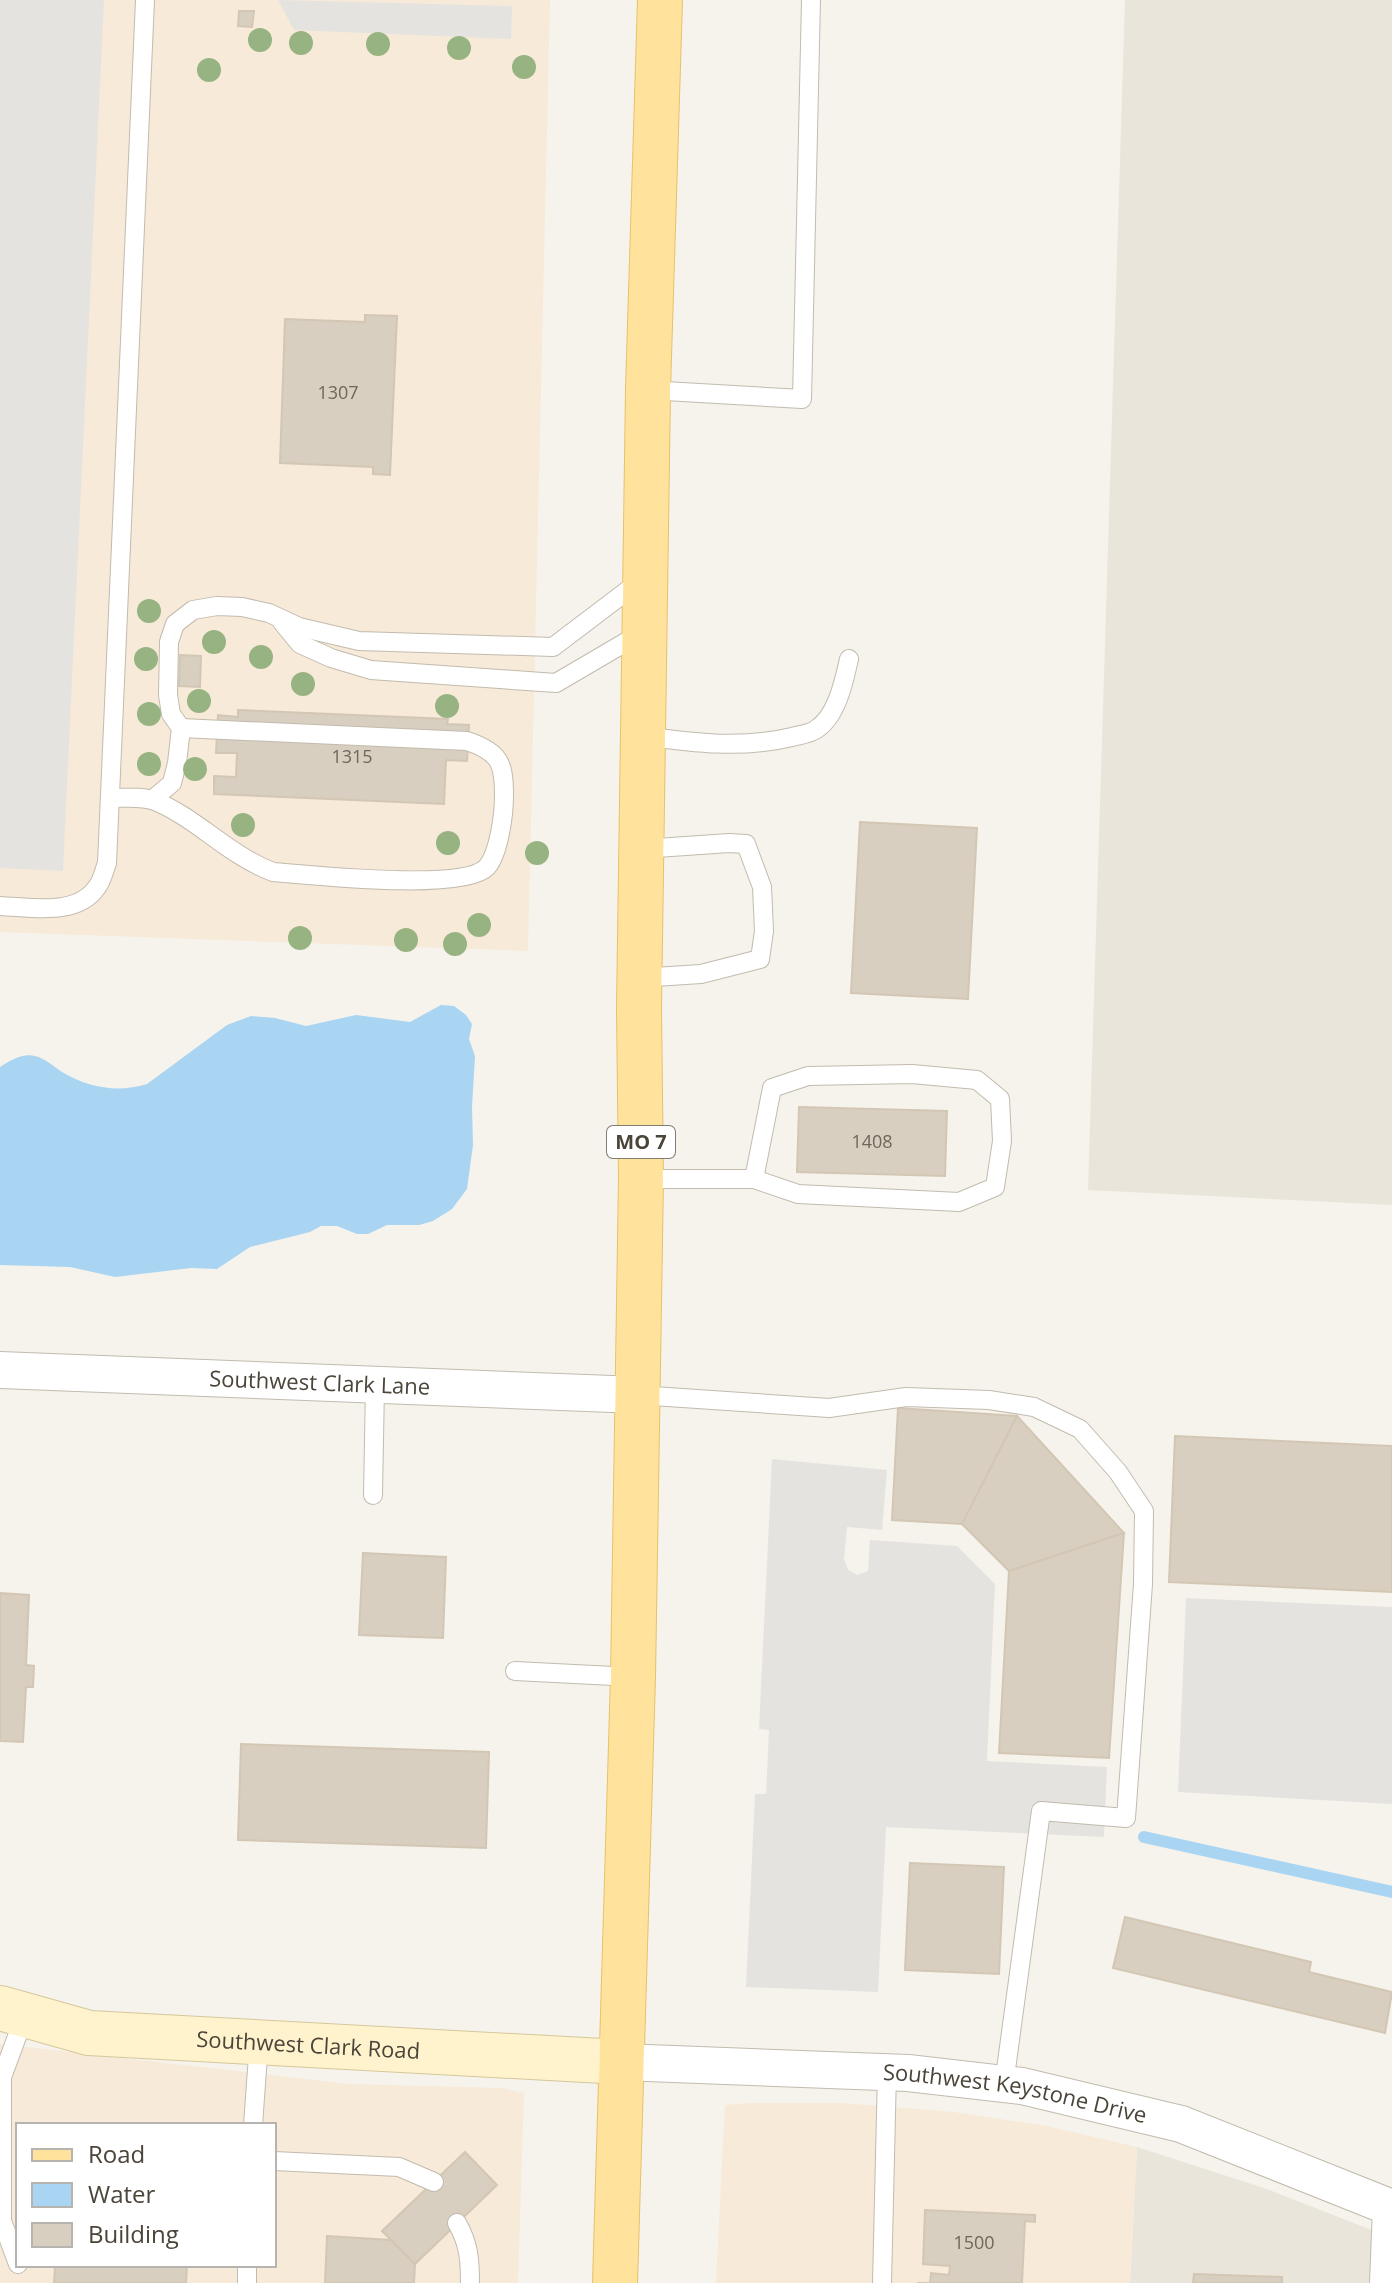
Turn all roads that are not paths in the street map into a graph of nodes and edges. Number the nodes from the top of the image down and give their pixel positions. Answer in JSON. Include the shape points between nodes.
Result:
{"nodes":[{"id":1,"x":145,"y":0,"type":"edge"},
{"id":2,"x":660,"y":0,"type":"edge"},
{"id":3,"x":811,"y":0,"type":"edge"},
{"id":4,"x":648,"y":390,"type":"junction"},
{"id":5,"x":646,"y":577,"type":"junction"},
{"id":6,"x":279,"y":618,"type":"junction"},
{"id":7,"x":645,"y":631,"type":"junction"},
{"id":8,"x":849,"y":659,"type":"dead end"},
{"id":9,"x":181,"y":728,"type":"junction"},
{"id":10,"x":644,"y":736,"type":"junction"},
{"id":11,"x":111,"y":798,"type":"junction"},
{"id":12,"x":152,"y":800,"type":"junction"},
{"id":13,"x":642,"y":849,"type":"junction"},
{"id":14,"x":0,"y":906,"type":"edge"},
{"id":15,"x":639,"y":978,"type":"junction"},
{"id":16,"x":641,"y":1179,"type":"junction"},
{"id":17,"x":754,"y":1179,"type":"junction"},
{"id":18,"x":0,"y":1370,"type":"edge"},
{"id":19,"x":375,"y":1386,"type":"junction"},
{"id":20,"x":638,"y":1395,"type":"junction"},
{"id":21,"x":373,"y":1495,"type":"dead end"},
{"id":22,"x":515,"y":1671,"type":"dead end"},
{"id":23,"x":633,"y":1677,"type":"junction"},
{"id":24,"x":12,"y":2011,"type":"edge"},
{"id":25,"x":259,"y":2042,"type":"junction"},
{"id":26,"x":621,"y":2062,"type":"junction"},
{"id":27,"x":887,"y":2072,"type":"junction"},
{"id":28,"x":1004,"y":2084,"type":"junction"},
{"id":29,"x":253,"y":2123,"type":"edge"},
{"id":30,"x":276,"y":2161,"type":"edge"},
{"id":31,"x":434,"y":2182,"type":"dead end"},
{"id":32,"x":1392,"y":2208,"type":"edge"},
{"id":33,"x":457,"y":2223,"type":"dead end"},
{"id":34,"x":16,"y":2259,"type":"edge"},
{"id":35,"x":470,"y":2283,"type":"edge"},
{"id":36,"x":615,"y":2283,"type":"edge"},
{"id":37,"x":882,"y":2283,"type":"edge"},
{"id":38,"x":1388,"y":2283,"type":"edge"}],
"edges":[{"from":1,"to":11,"type":"lane"},
{"from":2,"to":4,"type":"main road","number":"MO 7"},
{"from":3,"to":4,"type":"lane","via":[[802,399]]},
{"from":4,"to":5,"type":"main road","number":"MO 7"},
{"from":5,"to":6,"type":"lane","via":[[553,647],[359,641]]},
{"from":5,"to":7,"type":"main road","number":"MO 7"},
{"from":6,"to":7,"type":"lane","via":[[300,644],[371,670],[556,683]]},
{"from":6,"to":9,"type":"lane","via":[[217,606],[193,610],[175,624],[169,642],[168,695],[171,714]]},
{"from":7,"to":10,"type":"main road","number":"MO 7"},
{"from":8,"to":10,"type":"lane","via":[[829,717],[815,731],[721,746]]},
{"from":9,"to":12,"type":"lane","via":[[172,783]]},
{"from":9,"to":12,"type":"lane","via":[[467,741],[485,747],[497,756],[504,773],[504,813],[488,866],[473,876],[443,881],[273,872],[249,863]]},
{"from":10,"to":13,"type":"main road","number":"MO 7"},
{"from":11,"to":12,"type":"lane"},
{"from":11,"to":14,"type":"lane","via":[[107,863],[97,888],[79,903],[54,908]]},
{"from":13,"to":15,"type":"main road","number":"MO 7"},
{"from":13,"to":15,"type":"lane","via":[[746,844],[762,887],[764,931],[760,959],[701,974]]},
{"from":15,"to":16,"type":"main road","number":"MO 7"},
{"from":16,"to":17,"type":"lane"},
{"from":16,"to":20,"type":"main road","number":"MO 7"},
{"from":17,"to":17,"type":"lane","via":[[798,1194],[959,1202],[995,1187],[1002,1141],[1000,1099],[977,1080],[912,1074],[808,1076],[772,1088]]},
{"from":18,"to":19,"type":"street","name":"Southwest Clark Lane"},
{"from":19,"to":20,"type":"street","name":"Southwest Clark Lane"},
{"from":19,"to":21,"type":"lane"},
{"from":20,"to":23,"type":"main road","number":"MO 7"},
{"from":20,"to":28,"type":"lane","via":[[829,1408],[906,1397],[1034,1407],[1080,1429],[1144,1511],[1126,1818],[1041,1811]]},
{"from":22,"to":23,"type":"lane"},
{"from":23,"to":26,"type":"main road","number":"MO 7"},
{"from":24,"to":25,"type":"street","name":"Southwest Clark Road","via":[[89,2033]]},
{"from":24,"to":34,"type":"lane","via":[[2,2077],[2,2221]]},
{"from":25,"to":26,"type":"street","name":"Southwest Clark Road"},
{"from":25,"to":29,"type":"lane"},
{"from":26,"to":27,"type":"street","name":"Southwest Keystone Drive"},
{"from":26,"to":36,"type":"main road","number":"MO 7"},
{"from":27,"to":28,"type":"street","name":"Southwest Keystone Drive"},
{"from":27,"to":37,"type":"lane"},
{"from":28,"to":32,"type":"street","name":"Southwest Keystone Drive","via":[[1181,2124]]},
{"from":30,"to":31,"type":"lane","via":[[399,2167]]},
{"from":32,"to":38,"type":"street"},
{"from":33,"to":35,"type":"lane","via":[[470,2256]]}]}
